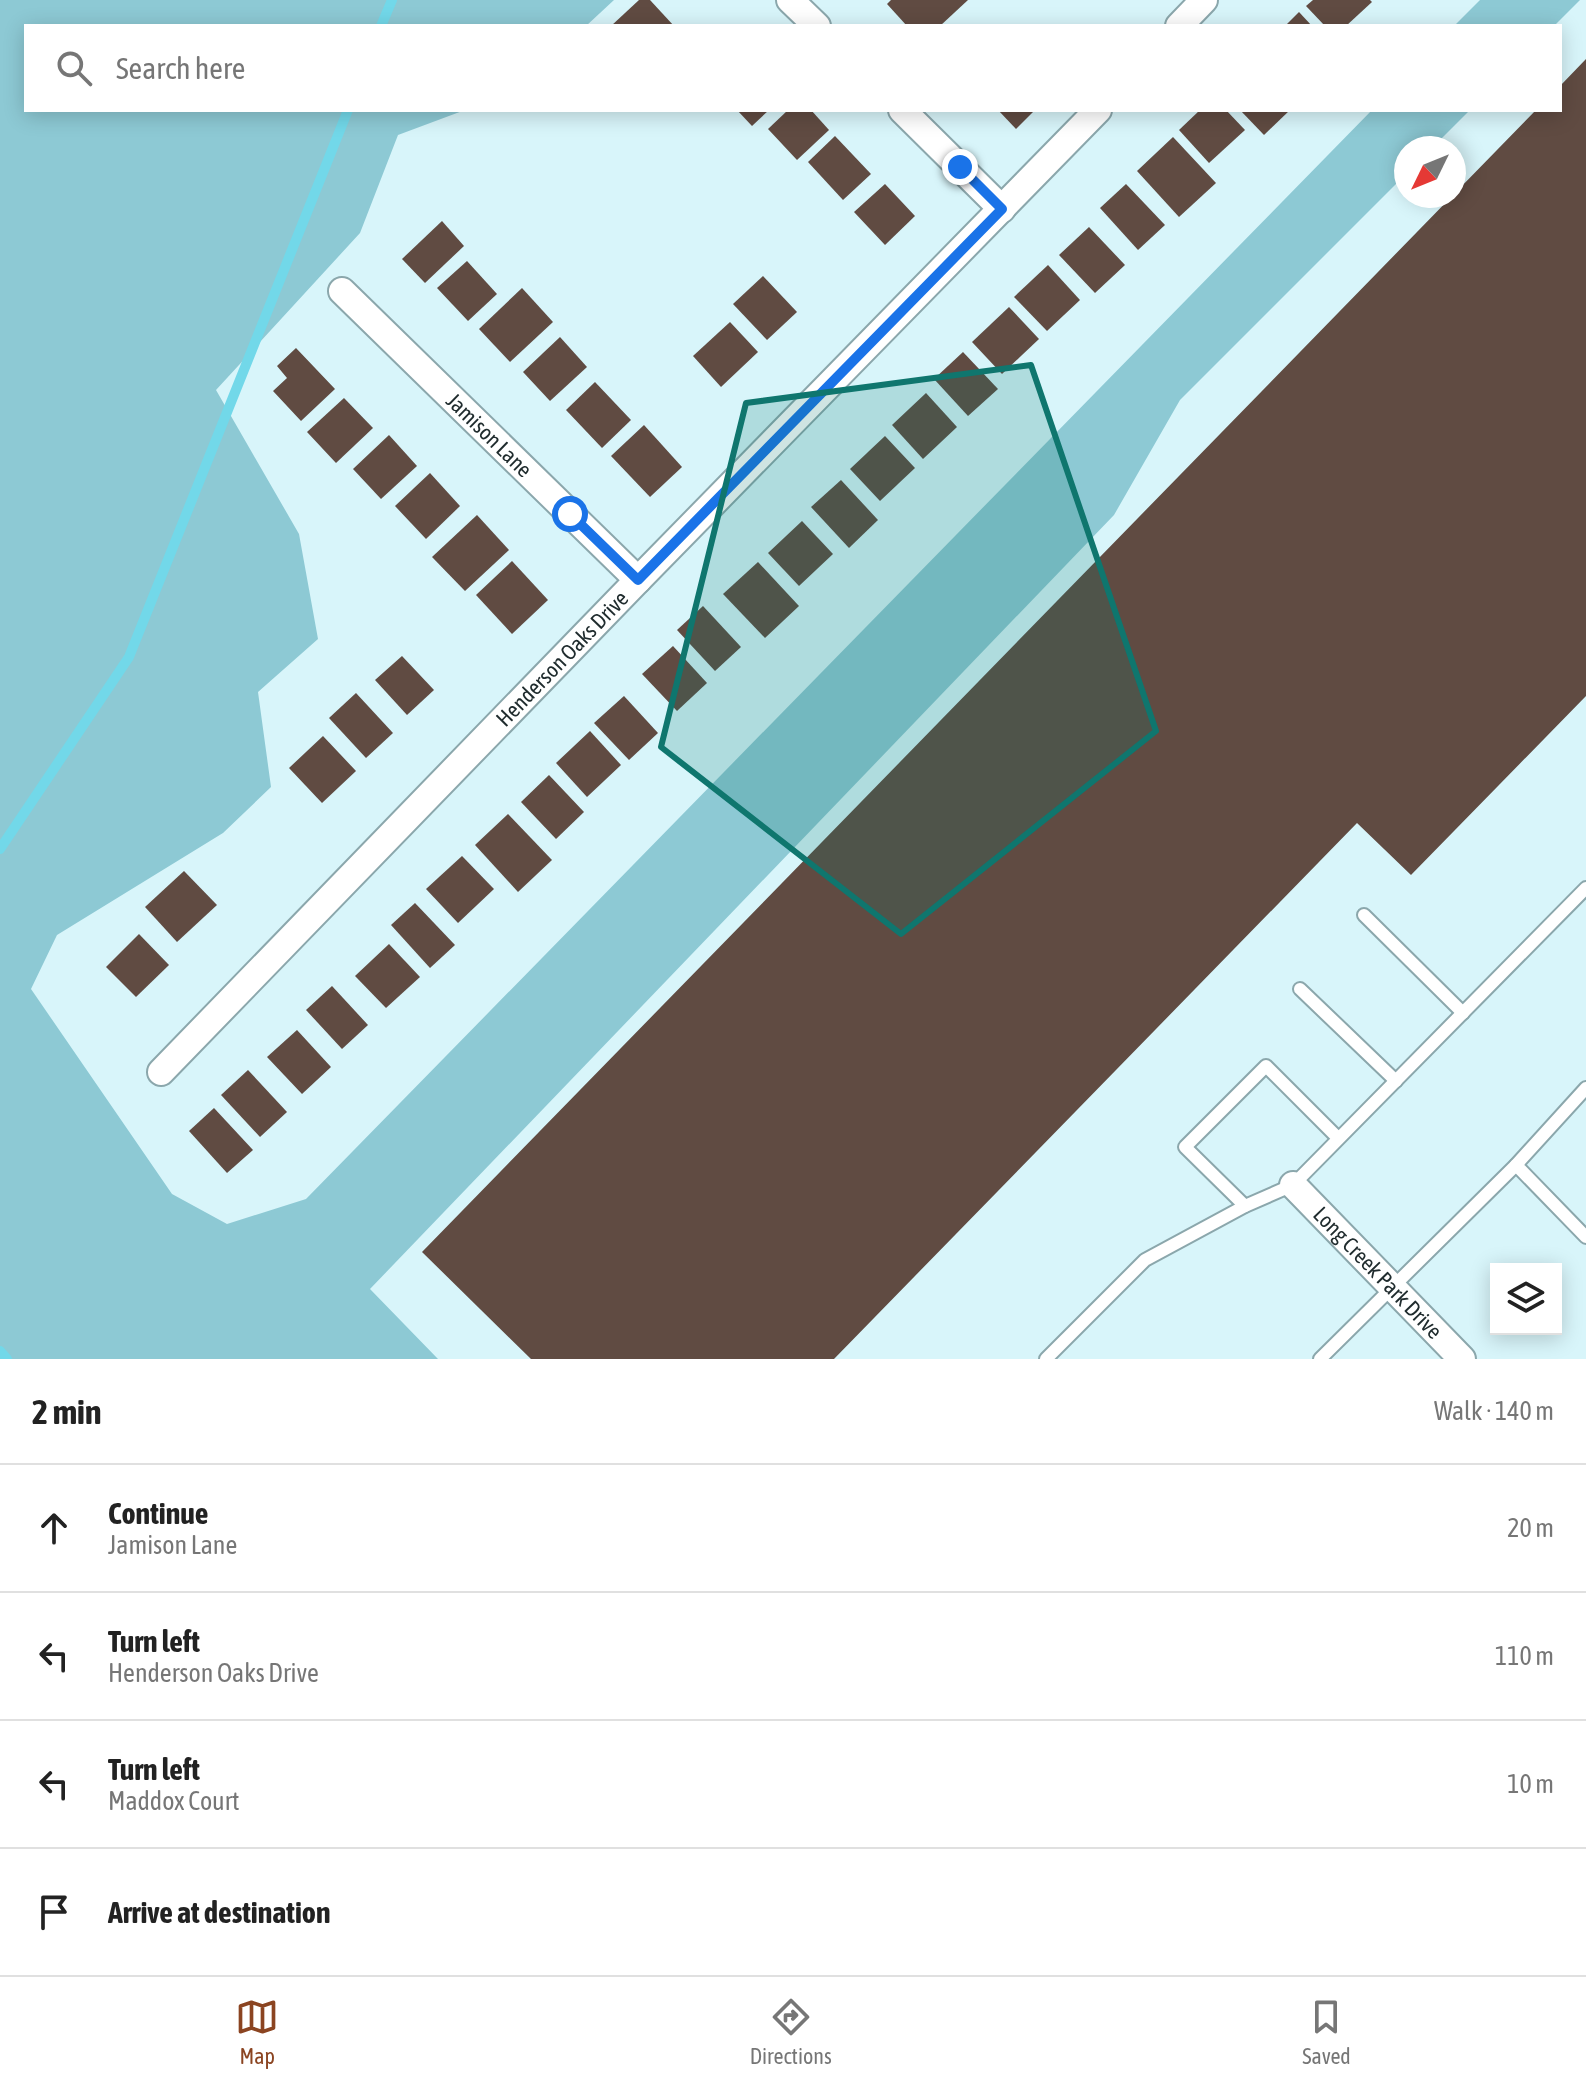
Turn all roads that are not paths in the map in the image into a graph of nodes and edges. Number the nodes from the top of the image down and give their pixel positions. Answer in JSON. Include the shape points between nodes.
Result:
{"nodes":[{"id":1,"x":790,"y":0,"type":"edge"},
{"id":2,"x":1204,"y":0,"type":"edge"},
{"id":3,"x":815,"y":24,"type":"edge"},
{"id":4,"x":1181,"y":24,"type":"edge"},
{"id":5,"x":904,"y":112,"type":"edge"},
{"id":6,"x":1096,"y":112,"type":"edge"},
{"id":7,"x":1002,"y":209,"type":"junction"},
{"id":8,"x":342,"y":291,"type":"dead end"},
{"id":9,"x":638,"y":580,"type":"junction"},
{"id":10,"x":1586,"y":888,"type":"edge"},
{"id":11,"x":1364,"y":915,"type":"dead end"},
{"id":12,"x":1300,"y":989,"type":"dead end"},
{"id":13,"x":1463,"y":1013,"type":"junction"},
{"id":14,"x":161,"y":1072,"type":"dead end"},
{"id":15,"x":1396,"y":1081,"type":"junction"},
{"id":16,"x":1586,"y":1088,"type":"edge"},
{"id":17,"x":1338,"y":1138,"type":"junction"},
{"id":18,"x":1516,"y":1165,"type":"junction"},
{"id":19,"x":1293,"y":1185,"type":"junction"},
{"id":20,"x":1245,"y":1206,"type":"junction"},
{"id":21,"x":1586,"y":1237,"type":"edge"},
{"id":22,"x":1391,"y":1288,"type":"junction"},
{"id":23,"x":1046,"y":1359,"type":"edge"},
{"id":24,"x":1320,"y":1359,"type":"edge"},
{"id":25,"x":1462,"y":1359,"type":"edge"}],
"edges":[{"from":1,"to":3,"type":"street"},
{"from":2,"to":4,"type":"street"},
{"from":5,"to":7,"type":"street"},
{"from":6,"to":7,"type":"street","name":"Henderson Oaks Drive"},
{"from":7,"to":9,"type":"street","name":"Henderson Oaks Drive"},
{"from":8,"to":9,"type":"street","name":"Jamison Lane"},
{"from":9,"to":14,"type":"street","name":"Henderson Oaks Drive"},
{"from":10,"to":13,"type":"lane"},
{"from":11,"to":13,"type":"lane"},
{"from":12,"to":15,"type":"lane"},
{"from":13,"to":15,"type":"lane"},
{"from":15,"to":17,"type":"lane"},
{"from":16,"to":18,"type":"lane"},
{"from":17,"to":19,"type":"lane"},
{"from":17,"to":20,"type":"lane","via":[[1266,1066],[1185,1147]]},
{"from":18,"to":21,"type":"lane"},
{"from":18,"to":22,"type":"lane"},
{"from":19,"to":20,"type":"lane"},
{"from":19,"to":22,"type":"street","name":"Long Creek Park Drive"},
{"from":20,"to":23,"type":"lane","via":[[1145,1260]]},
{"from":22,"to":24,"type":"lane"},
{"from":22,"to":25,"type":"street","name":"Long Creek Park Drive"}]}
